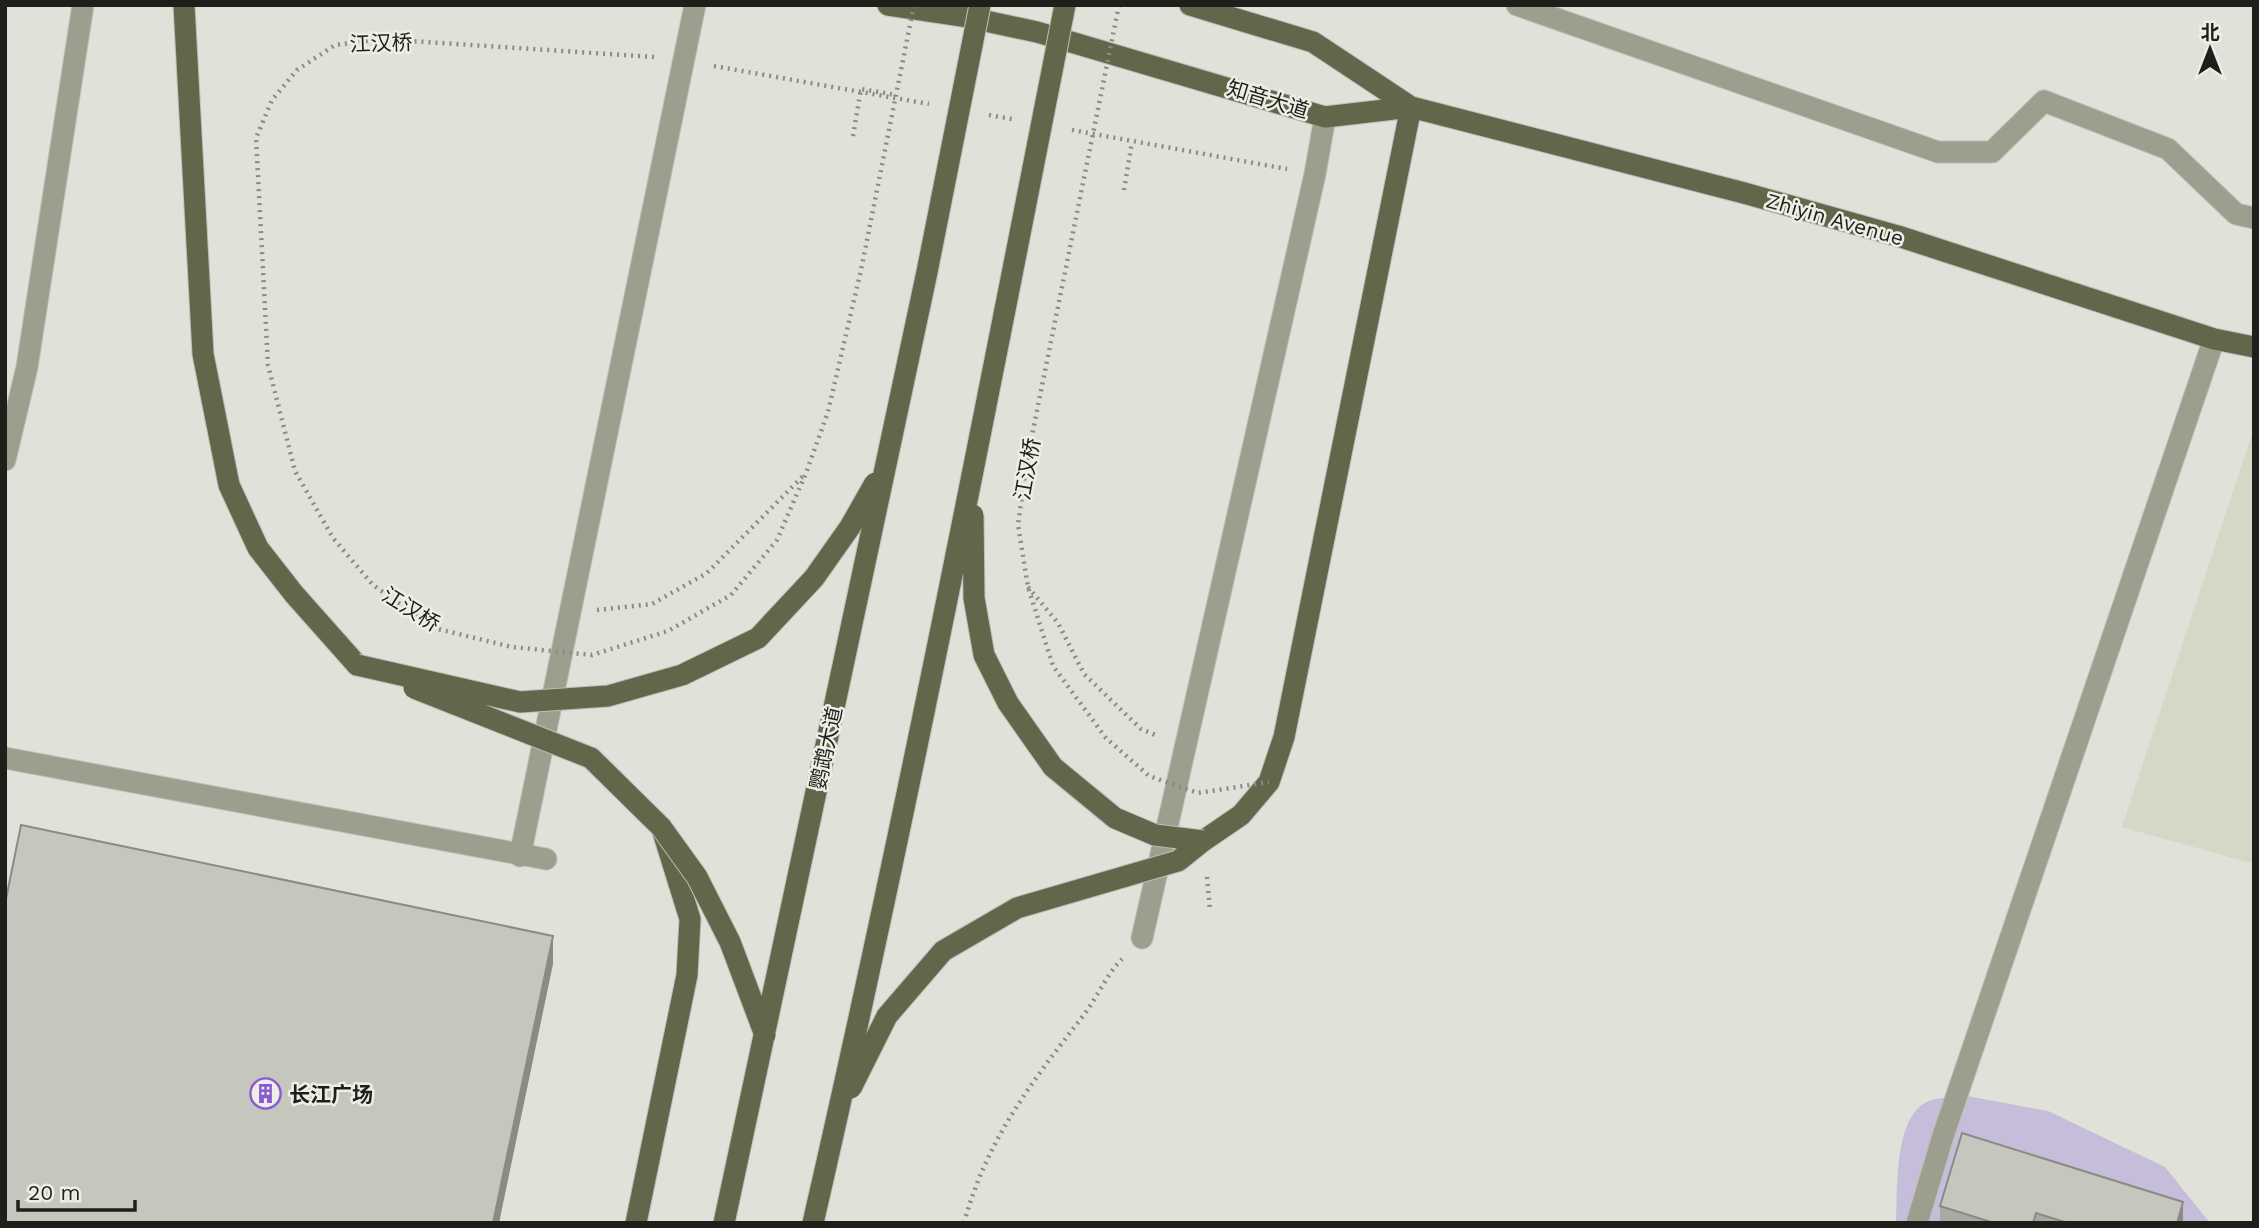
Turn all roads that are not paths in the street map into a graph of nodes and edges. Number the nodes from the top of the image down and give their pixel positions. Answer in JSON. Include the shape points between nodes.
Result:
{"nodes":[{"id":1,"x":83,"y":5,"type":"edge"},
{"id":2,"x":184,"y":5,"type":"edge"},
{"id":3,"x":695,"y":5,"type":"edge"},
{"id":4,"x":888,"y":5,"type":"edge"},
{"id":5,"x":981,"y":5,"type":"edge"},
{"id":6,"x":1065,"y":5,"type":"edge"},
{"id":7,"x":1190,"y":5,"type":"edge"},
{"id":8,"x":1517,"y":5,"type":"edge"},
{"id":9,"x":1411,"y":107,"type":"junction"},
{"id":10,"x":1325,"y":117,"type":"junction"},
{"id":11,"x":2254,"y":218,"type":"edge"},
{"id":12,"x":2214,"y":339,"type":"junction"},
{"id":13,"x":2254,"y":347,"type":"edge"},
{"id":14,"x":5,"y":460,"type":"edge"},
{"id":15,"x":886,"y":463,"type":"junction"},
{"id":16,"x":973,"y":475,"type":"junction"},
{"id":17,"x":357,"y":665,"type":"junction"},
{"id":18,"x":5,"y":758,"type":"edge"},
{"id":19,"x":661,"y":827,"type":"junction"},
{"id":20,"x":1203,"y":841,"type":"junction"},
{"id":21,"x":520,"y":856,"type":"junction"},
{"id":22,"x":546,"y":859,"type":"dead end"},
{"id":23,"x":1142,"y":938,"type":"road end"},
{"id":24,"x":765,"y":1035,"type":"junction"},
{"id":25,"x":838,"y":1115,"type":"junction"},
{"id":26,"x":636,"y":1223,"type":"edge"},
{"id":27,"x":724,"y":1223,"type":"edge"},
{"id":28,"x":813,"y":1223,"type":"edge"},
{"id":29,"x":1917,"y":1223,"type":"edge"}],
"edges":[{"from":1,"to":14,"type":"street","via":[[27,367]]},
{"from":2,"to":17,"type":"main road","via":[[203,354],[229,485],[258,548]]},
{"from":3,"to":21,"type":"street"},
{"from":4,"to":10,"type":"main road","name":"知音大道","via":[[1037,32]]},
{"from":5,"to":15,"type":"main road","name":"鹦鹉大道","bridge":true},
{"from":6,"to":16,"type":"main road","bridge":true},
{"from":7,"to":9,"type":"main road","via":[[1313,42]]},
{"from":8,"to":11,"type":"street","via":[[1938,152],[1992,152],[2044,101],[2168,149],[2236,214]]},
{"from":9,"to":10,"type":"main road","name":"知音大道"},
{"from":9,"to":12,"type":"main road","name":"Zhiyin Avenue","via":[[1898,236]]},
{"from":9,"to":20,"type":"main road","via":[[1284,737],[1269,782],[1241,815]]},
{"from":10,"to":23,"type":"street"},
{"from":12,"to":13,"type":"main road","name":"Zhiyin Avenue"},
{"from":12,"to":29,"type":"street"},
{"from":15,"to":17,"type":"main road","bridge":true,"via":[[814,578],[758,638],[682,675],[608,696],[520,702]]},
{"from":15,"to":24,"type":"main road","name":"鹦鹉大道","bridge":true},
{"from":16,"to":20,"type":"main road","bridge":true,"via":[[974,598],[984,654],[1008,703],[1053,767],[1115,818],[1155,835]]},
{"from":16,"to":25,"type":"main road","bridge":true},
{"from":17,"to":19,"type":"main road","bridge":true,"via":[[591,758]]},
{"from":18,"to":21,"type":"street"},
{"from":19,"to":24,"type":"main road","bridge":true,"via":[[697,877],[730,942]]},
{"from":19,"to":26,"type":"main road","via":[[690,919],[687,975]]},
{"from":20,"to":25,"type":"main road","bridge":true,"via":[[1178,861],[1017,908],[943,951],[887,1016]]},
{"from":21,"to":22,"type":"street"},
{"from":24,"to":27,"type":"main road","name":"鹦鹉大道","bridge":true},
{"from":25,"to":28,"type":"main road","bridge":true}]}
